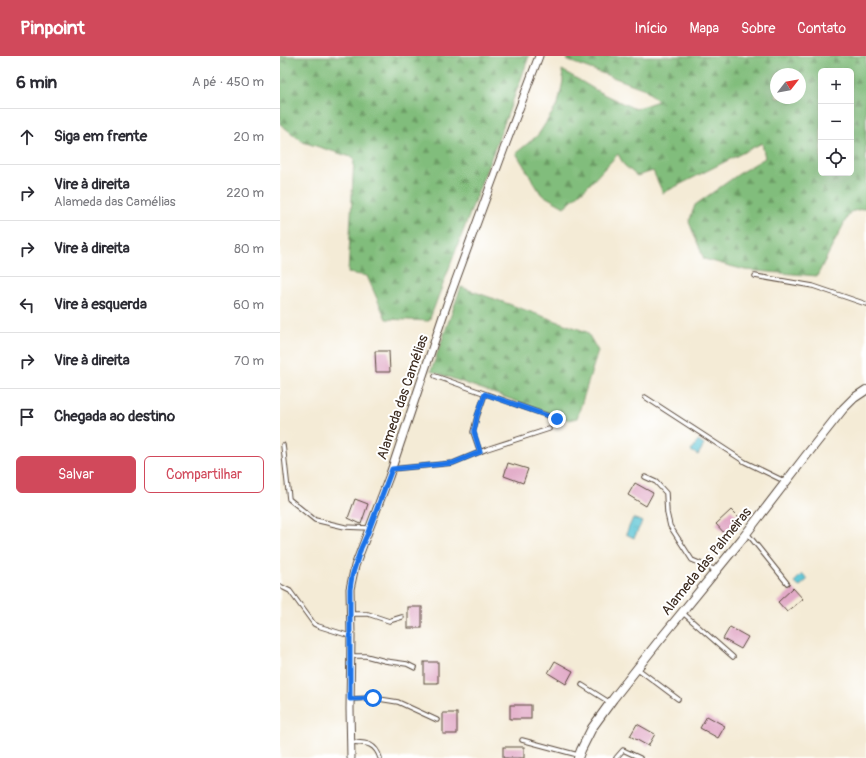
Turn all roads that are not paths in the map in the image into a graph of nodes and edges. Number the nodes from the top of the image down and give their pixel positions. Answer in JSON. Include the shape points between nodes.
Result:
{"nodes":[{"id":1,"x":539,"y":56,"type":"edge"},
{"id":2,"x":755,"y":276,"type":"dead end"},
{"id":3,"x":866,"y":304,"type":"edge"},
{"id":4,"x":435,"y":376,"type":"dead end"},
{"id":5,"x":866,"y":390,"type":"edge"},
{"id":6,"x":485,"y":394,"type":"junction"},
{"id":7,"x":645,"y":397,"type":"dead end"},
{"id":8,"x":557,"y":419,"type":"dead end"},
{"id":9,"x":549,"y":429,"type":"dead end"},
{"id":10,"x":283,"y":444,"type":"dead end"},
{"id":11,"x":480,"y":452,"type":"junction"},
{"id":12,"x":392,"y":469,"type":"junction"},
{"id":13,"x":645,"y":477,"type":"dead end"},
{"id":14,"x":786,"y":482,"type":"junction"},
{"id":15,"x":369,"y":528,"type":"junction"},
{"id":16,"x":747,"y":533,"type":"junction"},
{"id":17,"x":717,"y":570,"type":"junction"},
{"id":18,"x":787,"y":583,"type":"dead end"},
{"id":19,"x":280,"y":586,"type":"edge"},
{"id":20,"x":682,"y":612,"type":"junction"},
{"id":21,"x":350,"y":614,"type":"junction"},
{"id":22,"x":402,"y":617,"type":"dead end"},
{"id":23,"x":350,"y":636,"type":"junction"},
{"id":24,"x":350,"y":656,"type":"junction"},
{"id":25,"x":733,"y":657,"type":"dead end"},
{"id":26,"x":415,"y":668,"type":"dead end"},
{"id":27,"x":637,"y":669,"type":"junction"},
{"id":28,"x":582,"y":685,"type":"dead end"},
{"id":29,"x":350,"y":699,"type":"junction"},
{"id":30,"x":678,"y":699,"type":"dead end"},
{"id":31,"x":610,"y":703,"type":"junction"},
{"id":32,"x":437,"y":720,"type":"dead end"},
{"id":33,"x":522,"y":740,"type":"dead end"},
{"id":34,"x":351,"y":742,"type":"junction"},
{"id":35,"x":579,"y":757,"type":"edge"},
{"id":36,"x":351,"y":758,"type":"edge"},
{"id":37,"x":380,"y":758,"type":"edge"},
{"id":38,"x":616,"y":758,"type":"edge"},
{"id":39,"x":640,"y":758,"type":"edge"}],
"edges":[{"from":1,"to":12,"type":"street","name":"Alameda das Camélias","via":[[447,304]]},
{"from":2,"to":3,"type":"lane","via":[[813,286]]},
{"from":4,"to":6,"type":"lane"},
{"from":5,"to":14,"type":"street","name":"Alameda das Palmeiras","via":[[843,409]]},
{"from":6,"to":8,"type":"lane"},
{"from":6,"to":11,"type":"lane","via":[[474,432]]},
{"from":7,"to":14,"type":"lane","via":[[745,462]]},
{"from":9,"to":11,"type":"lane"},
{"from":10,"to":15,"type":"lane","via":[[289,499],[316,520],[345,527]]},
{"from":11,"to":12,"type":"lane","via":[[453,463]]},
{"from":12,"to":15,"type":"street","name":"Alameda das Camélias"},
{"from":13,"to":17,"type":"lane","via":[[656,482],[666,493],[670,526],[692,560]]},
{"from":14,"to":16,"type":"street","name":"Alameda das Palmeiras"},
{"from":15,"to":21,"type":"street","name":"Alameda das Camélias","via":[[352,576]]},
{"from":16,"to":17,"type":"street","name":"Alameda das Palmeiras"},
{"from":16,"to":18,"type":"lane"},
{"from":17,"to":20,"type":"street","name":"Alameda das Palmeiras"},
{"from":19,"to":23,"type":"lane","via":[[290,591],[314,624]]},
{"from":20,"to":25,"type":"lane"},
{"from":20,"to":27,"type":"street","name":"Alameda das Palmeiras"},
{"from":21,"to":22,"type":"lane","via":[[368,614],[389,621]]},
{"from":21,"to":23,"type":"street","name":"Alameda das Camélias"},
{"from":23,"to":24,"type":"street","name":"Alameda das Camélias"},
{"from":24,"to":26,"type":"lane","via":[[366,656]]},
{"from":24,"to":29,"type":"street","name":"Alameda das Camélias"},
{"from":27,"to":30,"type":"lane"},
{"from":27,"to":31,"type":"street","name":"Alameda das Palmeiras"},
{"from":28,"to":31,"type":"lane"},
{"from":29,"to":32,"type":"lane","via":[[373,698],[398,702]]},
{"from":29,"to":34,"type":"street","name":"Alameda das Camélias"},
{"from":31,"to":35,"type":"street","name":"Alameda das Palmeiras","via":[[592,728]]},
{"from":33,"to":35,"type":"lane"},
{"from":34,"to":36,"type":"street","name":"Alameda das Camélias"},
{"from":34,"to":37,"type":"lane","via":[[368,744],[378,751]]},
{"from":38,"to":39,"type":"lane","via":[[623,750]]}]}
